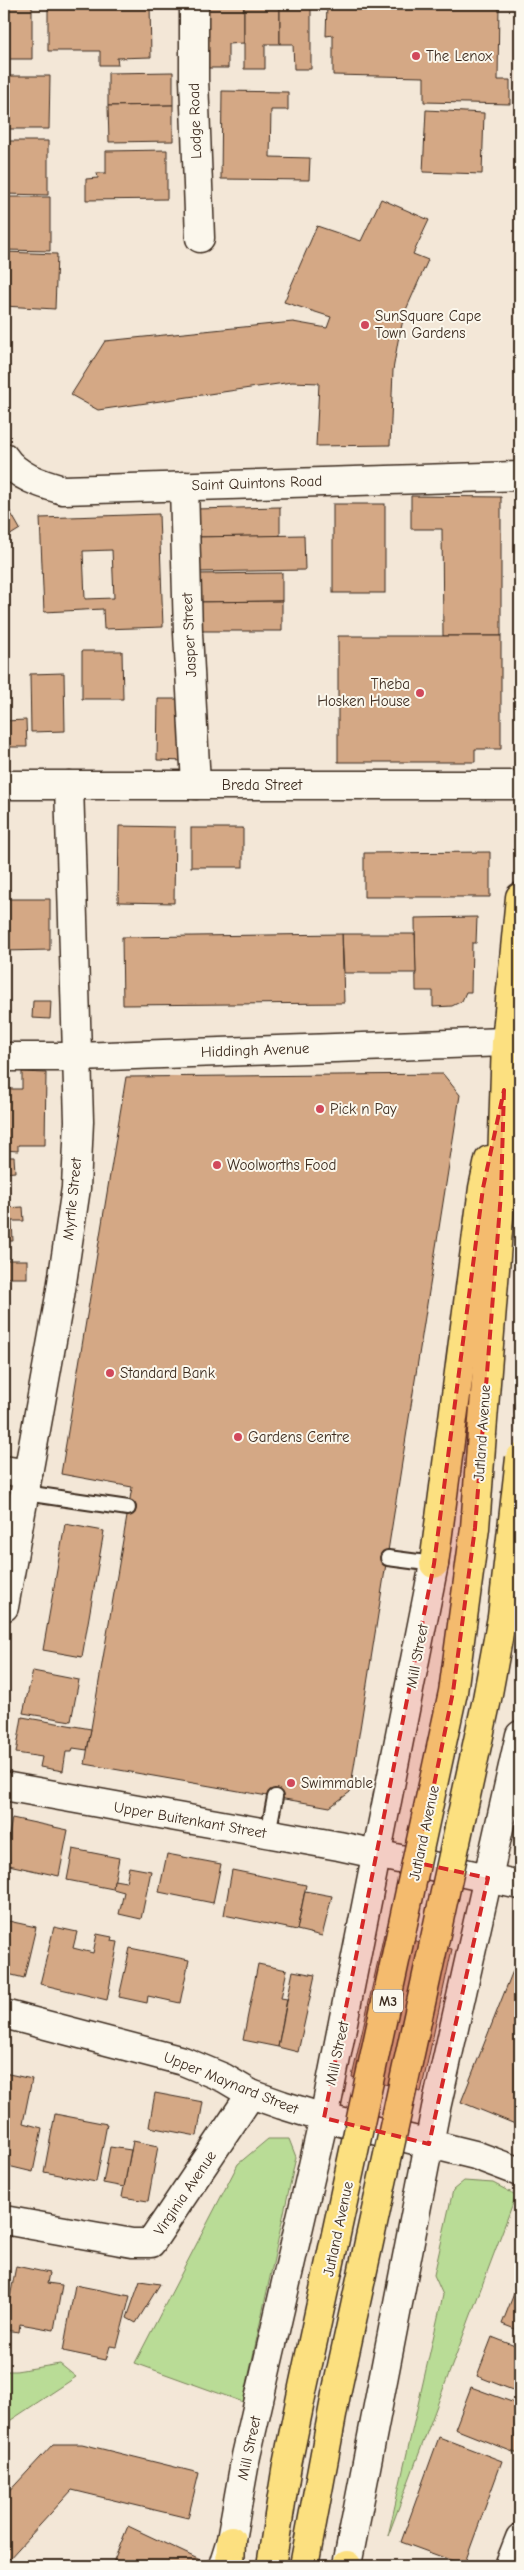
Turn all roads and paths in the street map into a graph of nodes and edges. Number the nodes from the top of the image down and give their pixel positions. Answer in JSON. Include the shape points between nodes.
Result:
{"nodes":[{"id":1,"x":194,"y":4,"type":"edge"},
{"id":2,"x":200,"y":238,"type":"dead end"},
{"id":3,"x":4,"y":457,"type":"edge"},
{"id":4,"x":520,"y":476,"type":"edge"},
{"id":5,"x":184,"y":486,"type":"junction"},
{"id":6,"x":4,"y":785,"type":"edge"},
{"id":7,"x":196,"y":785,"type":"junction"},
{"id":8,"x":520,"y":785,"type":"edge"},
{"id":9,"x":69,"y":786,"type":"junction"},
{"id":10,"x":520,"y":897,"type":"edge"},
{"id":11,"x":506,"y":1042,"type":"junction"},
{"id":12,"x":4,"y":1057,"type":"edge"},
{"id":13,"x":78,"y":1057,"type":"junction"},
{"id":14,"x":504,"y":1090,"type":"junction"},
{"id":15,"x":520,"y":1458,"type":"edge"},
{"id":16,"x":19,"y":1479,"type":"edge"},
{"id":17,"x":128,"y":1508,"type":"dead end"},
{"id":18,"x":388,"y":1558,"type":"dead end"},
{"id":19,"x":434,"y":1564,"type":"junction"},
{"id":20,"x":4,"y":1607,"type":"edge"},
{"id":21,"x":520,"y":1735,"type":"edge"},
{"id":22,"x":4,"y":1786,"type":"edge"},
{"id":23,"x":274,"y":1797,"type":"dead end"},
{"id":24,"x":268,"y":1834,"type":"junction"},
{"id":25,"x":377,"y":1855,"type":"junction"},
{"id":26,"x":488,"y":1878,"type":"junction"},
{"id":27,"x":520,"y":1885,"type":"edge"},
{"id":28,"x":4,"y":2014,"type":"edge"},
{"id":29,"x":251,"y":2094,"type":"junction"},
{"id":30,"x":324,"y":2118,"type":"junction"},
{"id":31,"x":429,"y":2144,"type":"junction"},
{"id":32,"x":520,"y":2172,"type":"edge"},
{"id":33,"x":4,"y":2220,"type":"edge"},
{"id":34,"x":520,"y":2538,"type":"edge"},
{"id":35,"x":231,"y":2553,"type":"edge"},
{"id":36,"x":223,"y":2566,"type":"edge"},
{"id":37,"x":271,"y":2566,"type":"edge"},
{"id":38,"x":304,"y":2566,"type":"edge"},
{"id":39,"x":347,"y":2566,"type":"edge"},
{"id":40,"x":509,"y":2566,"type":"edge"}],
"edges":[{"from":1,"to":2,"type":"street","name":"Lodge Road"},
{"from":3,"to":5,"type":"street","name":"Saint Quintons Road","via":[[24,476],[63,490]]},
{"from":4,"to":5,"type":"street","name":"Saint Quintons Road"},
{"from":5,"to":7,"type":"street","name":"Jasper Street"},
{"from":6,"to":9,"type":"street","name":"Breda Street"},
{"from":7,"to":8,"type":"street","name":"Breda Street"},
{"from":7,"to":9,"type":"street","name":"Breda Street"},
{"from":9,"to":13,"type":"street","name":"Myrtle Street"},
{"from":10,"to":11,"type":"main road","number":"M3"},
{"from":11,"to":13,"type":"street","name":"Hiddingh Avenue"},
{"from":11,"to":14,"type":"main road","number":"M3"},
{"from":12,"to":13,"type":"street","name":"Hiddingh Avenue"},
{"from":13,"to":16,"type":"street","name":"Myrtle Street","via":[[76,1188],[60,1296]]},
{"from":14,"to":19,"type":"main road","via":[[483,1188]]},
{"from":14,"to":37,"type":"main road","name":"Jutland Avenue","number":"M3","bridge":true,"via":[[501,1193],[475,1528],[454,1692],[303,2387]]},
{"from":15,"to":38,"type":"main road","number":"M3","bridge":true,"via":[[502,1617],[488,1699],[336,2394]]},
{"from":16,"to":17,"type":"lane"},
{"from":16,"to":20,"type":"street","name":"Myrtle Street"},
{"from":18,"to":19,"type":"lane"},
{"from":19,"to":25,"type":"street","name":"Mill Street"},
{"from":21,"to":26,"type":"street"},
{"from":22,"to":24,"type":"street","name":"Upper Buitenkant Street"},
{"from":23,"to":24,"type":"lane"},
{"from":24,"to":25,"type":"street","name":"Upper Buitenkant Street"},
{"from":25,"to":26,"type":"street","name":"Upper Buitenkant Street"},
{"from":25,"to":30,"type":"street","name":"Mill Street"},
{"from":26,"to":27,"type":"street","name":"Upper Buitenkant Street"},
{"from":26,"to":31,"type":"street"},
{"from":28,"to":29,"type":"street","name":"Upper Maynard Street","via":[[184,2061]]},
{"from":29,"to":30,"type":"street","name":"Upper Maynard Street"},
{"from":29,"to":33,"type":"street","name":"Virginia Avenue","via":[[151,2243],[132,2243]]},
{"from":30,"to":31,"type":"street","name":"Upper Maynard Street"},
{"from":30,"to":35,"type":"street","name":"Mill Street","via":[[246,2456]]},
{"from":31,"to":32,"type":"street","name":"Upper Maynard Street","via":[[475,2155]]},
{"from":31,"to":39,"type":"street"},
{"from":34,"to":40,"type":"street"},
{"from":35,"to":36,"type":"street","name":"Mill Street"}]}
